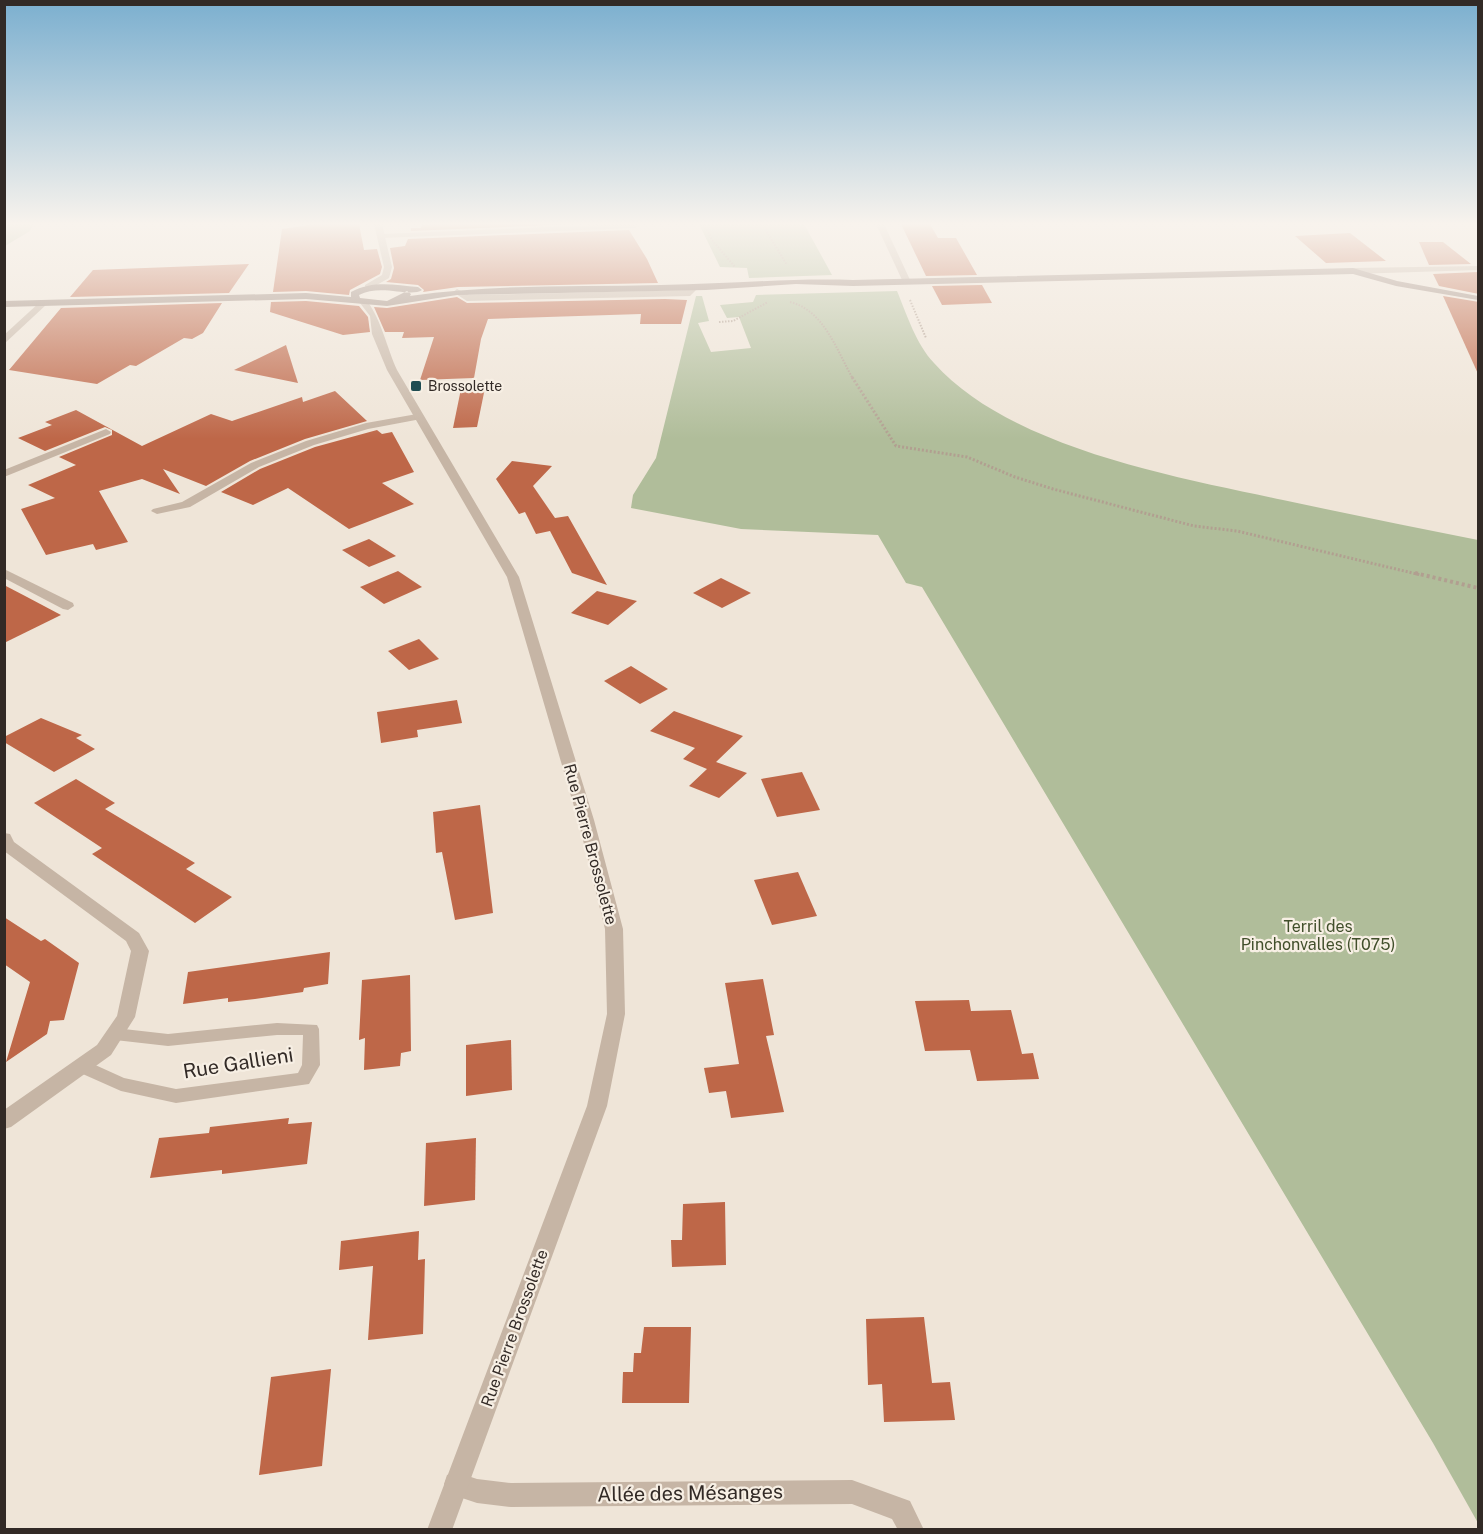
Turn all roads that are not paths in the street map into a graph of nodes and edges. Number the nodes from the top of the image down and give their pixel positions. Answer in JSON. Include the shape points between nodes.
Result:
{"nodes":[{"id":1,"x":306,"y":296,"type":"junction"},
{"id":2,"x":309,"y":296,"type":"edge"},
{"id":3,"x":356,"y":296,"type":"edge"},
{"id":4,"x":404,"y":296,"type":"edge"},
{"id":5,"x":431,"y":296,"type":"edge"},
{"id":6,"x":463,"y":296,"type":"edge"},
{"id":7,"x":579,"y":296,"type":"edge"},
{"id":8,"x":400,"y":300,"type":"junction"},
{"id":9,"x":43,"y":303,"type":"junction"},
{"id":10,"x":4,"y":304,"type":"edge"},
{"id":11,"x":370,"y":306,"type":"junction"},
{"id":12,"x":4,"y":341,"type":"edge"},
{"id":13,"x":417,"y":417,"type":"junction"},
{"id":14,"x":106,"y":432,"type":"dead end"},
{"id":15,"x":4,"y":474,"type":"edge"},
{"id":16,"x":157,"y":511,"type":"dead end"},
{"id":17,"x":4,"y":573,"type":"edge"},
{"id":18,"x":68,"y":606,"type":"dead end"},
{"id":19,"x":4,"y":838,"type":"edge"},
{"id":20,"x":114,"y":1034,"type":"junction"},
{"id":21,"x":82,"y":1066,"type":"junction"},
{"id":22,"x":4,"y":1121,"type":"edge"},
{"id":23,"x":456,"y":1484,"type":"junction"},
{"id":24,"x":439,"y":1530,"type":"edge"},
{"id":25,"x":912,"y":1530,"type":"edge"}],
"edges":[{"from":1,"to":2,"type":"main road"},
{"from":1,"to":9,"type":"main road"},
{"from":1,"to":11,"type":"main road"},
{"from":3,"to":11,"type":"main road"},
{"from":4,"to":8,"type":"main road"},
{"from":5,"to":8,"type":"main road"},
{"from":6,"to":7,"type":"street"},
{"from":8,"to":11,"type":"main road"},
{"from":9,"to":10,"type":"main road"},
{"from":9,"to":12,"type":"street"},
{"from":11,"to":13,"type":"street","name":"Rue Pierre Brossolette","via":[[392,370]]},
{"from":13,"to":16,"type":"street","via":[[366,426],[310,443],[255,465],[186,505]]},
{"from":13,"to":23,"type":"street","name":"Rue Pierre Brossolette","via":[[513,577],[586,820],[614,929],[616,1014],[597,1106]]},
{"from":14,"to":15,"type":"street"},
{"from":17,"to":18,"type":"street"},
{"from":19,"to":20,"type":"street","via":[[7,845],[133,937],[140,951],[126,1017]]},
{"from":20,"to":21,"type":"street","via":[[104,1050]]},
{"from":20,"to":21,"type":"lane","name":"Rue Gallieni","via":[[168,1040],[311,1029],[311,1065],[303,1079],[176,1096],[121,1084]]},
{"from":21,"to":22,"type":"street"},
{"from":23,"to":24,"type":"street","name":"Rue Pierre Brossolette"},
{"from":23,"to":25,"type":"street","name":"Allée des Mésanges","via":[[511,1495],[852,1492],[901,1510]]}]}
